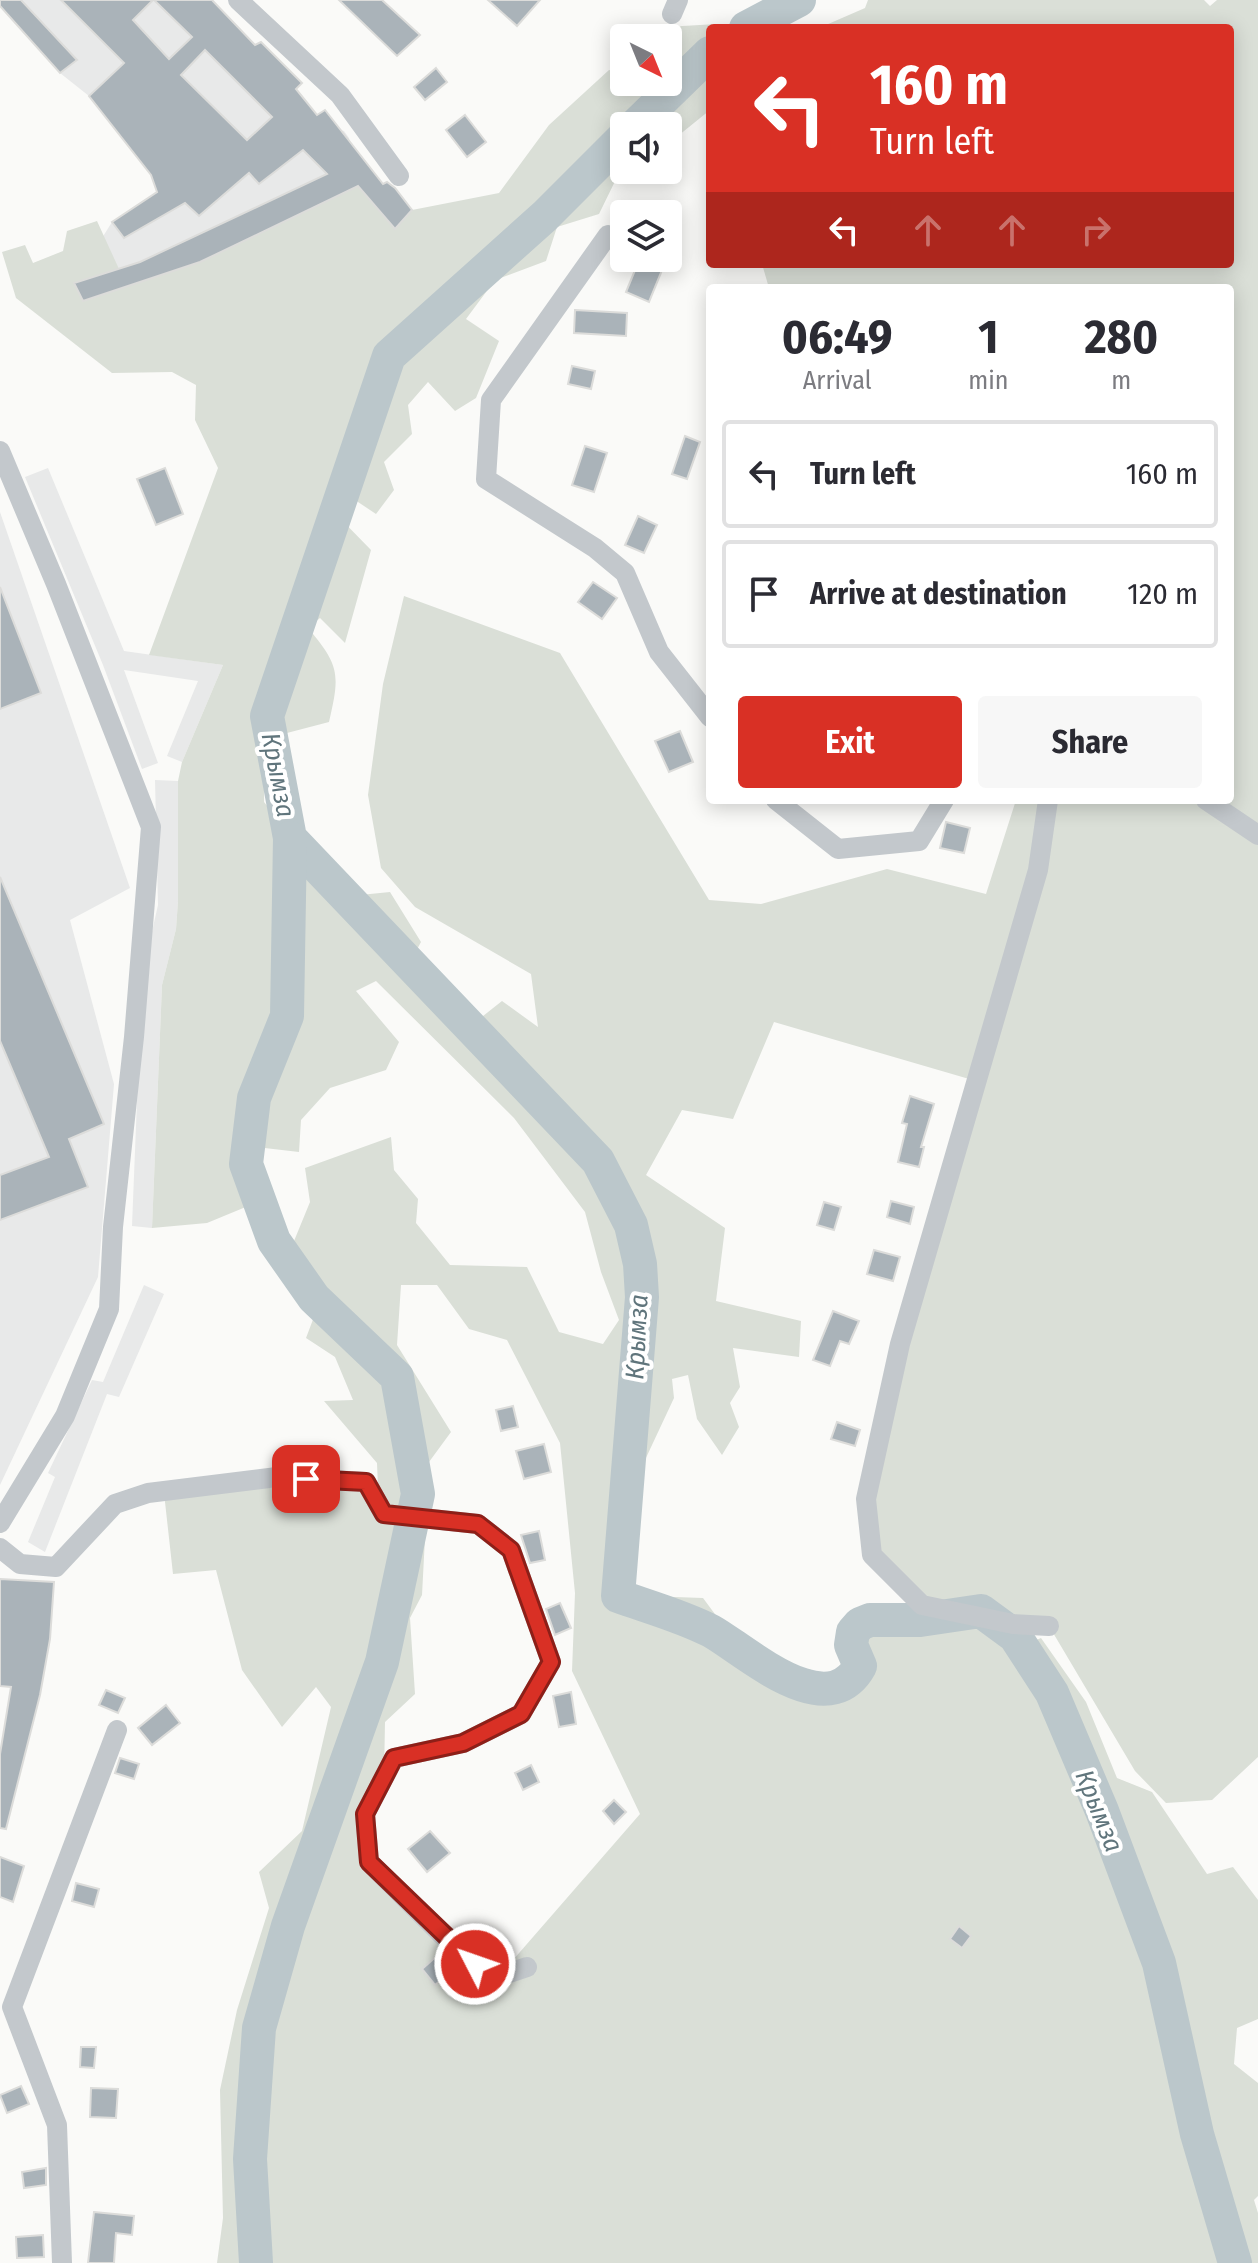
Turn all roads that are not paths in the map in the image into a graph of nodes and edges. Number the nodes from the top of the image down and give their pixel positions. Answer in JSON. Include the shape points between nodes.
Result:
{"nodes":[{"id":1,"x":238,"y":0,"type":"edge"},
{"id":2,"x":399,"y":176,"type":"dead end"},
{"id":3,"x":608,"y":235,"type":"dead end"},
{"id":4,"x":0,"y":451,"type":"edge"},
{"id":5,"x":706,"y":712,"type":"edge"},
{"id":6,"x":781,"y":804,"type":"edge"},
{"id":7,"x":942,"y":804,"type":"edge"},
{"id":8,"x":1047,"y":804,"type":"edge"},
{"id":9,"x":1212,"y":804,"type":"edge"},
{"id":10,"x":1258,"y":835,"type":"edge"},
{"id":11,"x":0,"y":1523,"type":"edge"},
{"id":12,"x":0,"y":1548,"type":"edge"},
{"id":13,"x":1049,"y":1626,"type":"dead end"},
{"id":14,"x":117,"y":1730,"type":"dead end"},
{"id":15,"x":527,"y":1967,"type":"dead end"},
{"id":16,"x":6,"y":2006,"type":"edge"},
{"id":17,"x":62,"y":2263,"type":"edge"}],
"edges":[{"from":1,"to":2,"type":"street","via":[[340,95]]},
{"from":3,"to":5,"type":"street","via":[[491,400],[486,479],[625,573],[659,652]]},
{"from":4,"to":11,"type":"street","via":[[151,827],[109,1309],[65,1416]]},
{"from":6,"to":7,"type":"street","via":[[838,849],[919,841]]},
{"from":8,"to":13,"type":"street","via":[[1038,870],[900,1344],[866,1499],[872,1555],[922,1605]]},
{"from":9,"to":10,"type":"street"},
{"from":12,"to":15,"type":"street","via":[[20,1564],[56,1567],[115,1504],[148,1493],[277,1477],[366,1482],[384,1514],[478,1524],[511,1550],[551,1662],[521,1714],[463,1743],[394,1758],[365,1814],[369,1862],[441,1934],[492,1979]]},
{"from":14,"to":16,"type":"street"},
{"from":16,"to":17,"type":"street","via":[[57,2125]]}]}
